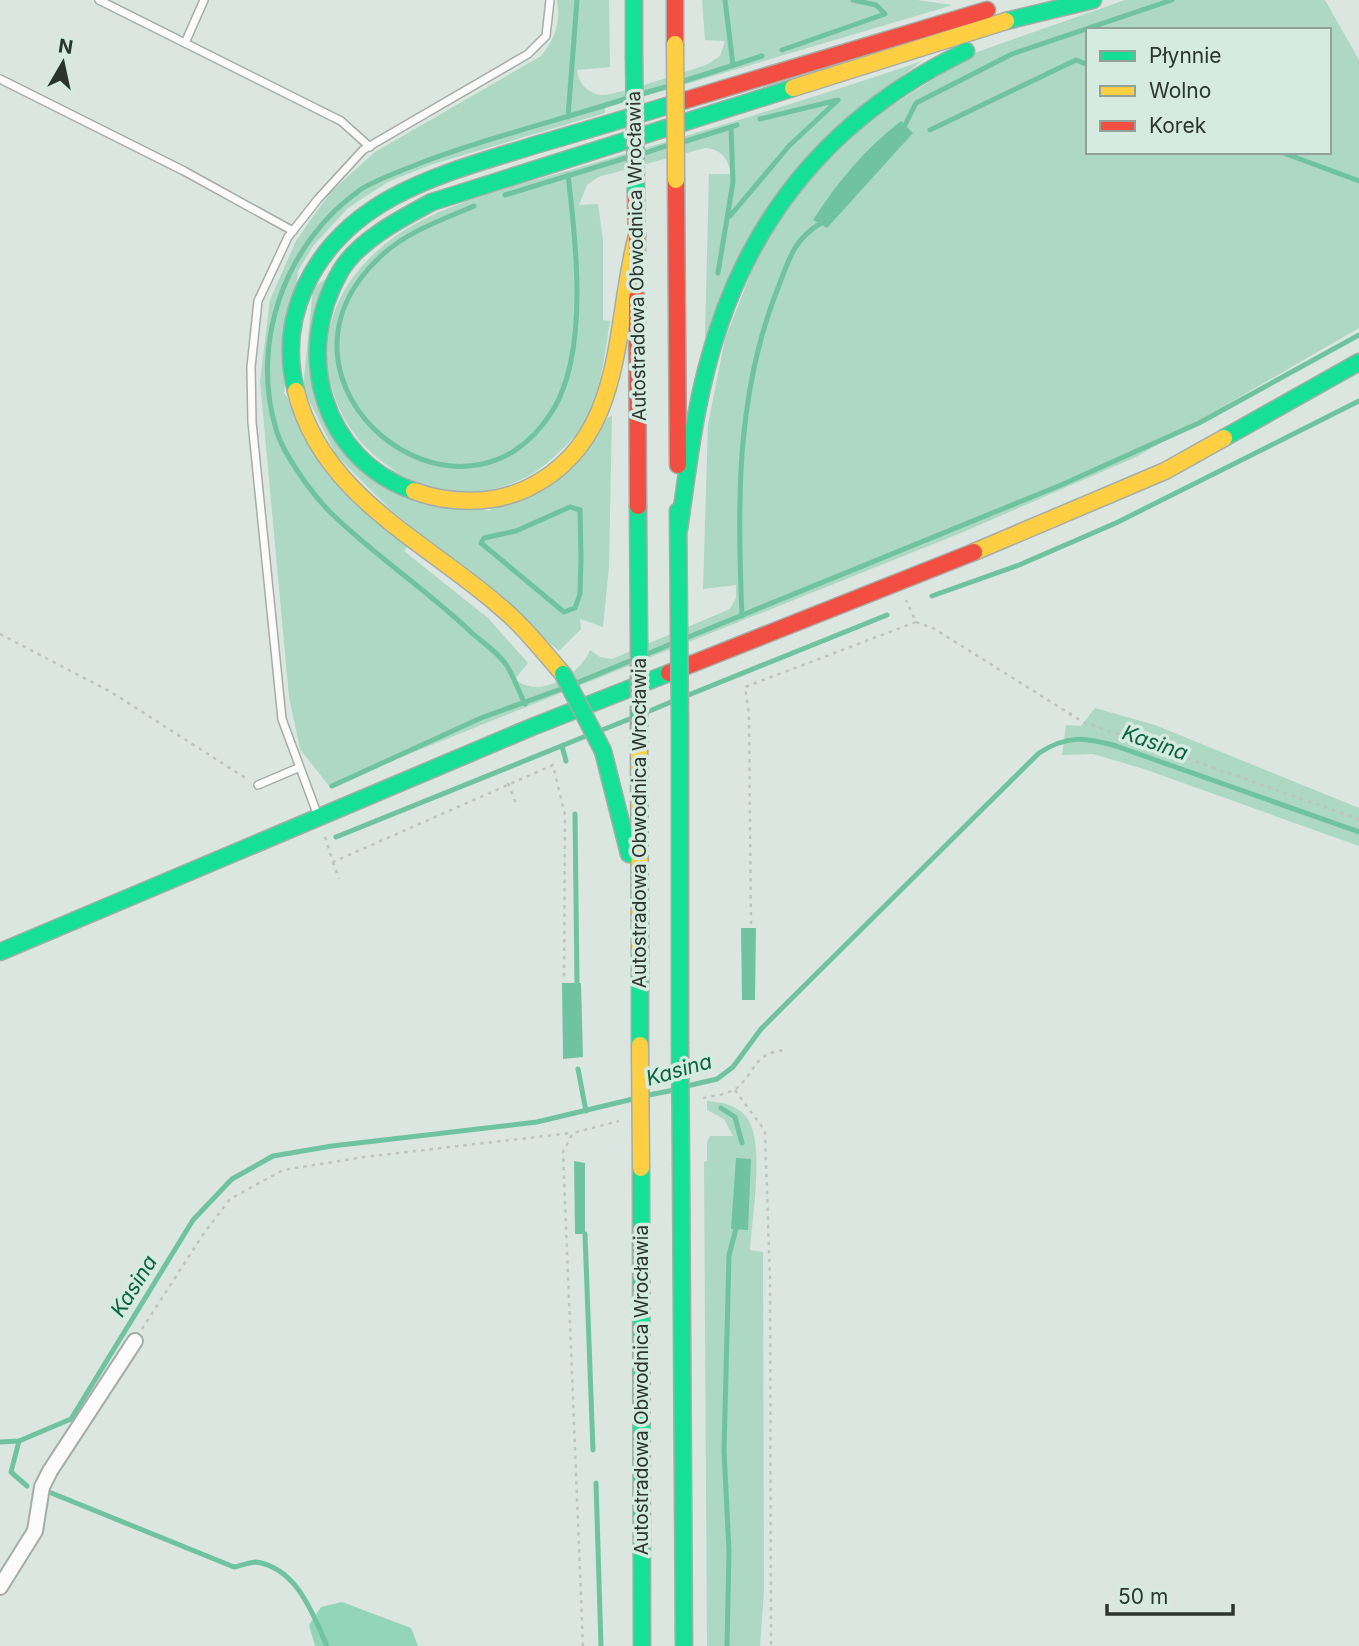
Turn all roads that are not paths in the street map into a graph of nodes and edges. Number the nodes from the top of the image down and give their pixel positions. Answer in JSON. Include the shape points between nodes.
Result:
{"nodes":[{"id":1,"x":99,"y":0,"type":"edge"},
{"id":2,"x":204,"y":0,"type":"edge"},
{"id":3,"x":550,"y":0,"type":"edge"},
{"id":4,"x":634,"y":0,"type":"edge"},
{"id":5,"x":675,"y":0,"type":"edge"},
{"id":6,"x":1022,"y":0,"type":"edge"},
{"id":7,"x":1090,"y":1,"type":"edge"},
{"id":8,"x":185,"y":43,"type":"junction"},
{"id":9,"x":0,"y":79,"type":"edge"},
{"id":10,"x":370,"y":146,"type":"junction"},
{"id":11,"x":293,"y":231,"type":"junction"},
{"id":12,"x":637,"y":235,"type":"junction"},
{"id":13,"x":1359,"y":362,"type":"edge"},
{"id":14,"x":679,"y":529,"type":"junction"},
{"id":15,"x":298,"y":768,"type":"junction"},
{"id":16,"x":258,"y":785,"type":"road end"},
{"id":17,"x":318,"y":817,"type":"junction"},
{"id":18,"x":639,"y":899,"type":"junction"},
{"id":19,"x":0,"y":952,"type":"edge"},
{"id":20,"x":135,"y":1341,"type":"road end"},
{"id":21,"x":0,"y":1587,"type":"edge"},
{"id":22,"x":642,"y":1646,"type":"edge"},
{"id":23,"x":684,"y":1646,"type":"edge"}],
"edges":[{"from":1,"to":8,"type":"lane"},
{"from":2,"to":8,"type":"lane"},
{"from":3,"to":10,"type":"lane","via":[[546,36],[528,54]]},
{"from":4,"to":12,"type":"main road","name":"Autostradowa Obwodnica Wrocławia","bridge":true},
{"from":5,"to":14,"type":"main road","name":"Autostradowa Obwodnica Wrocławia","bridge":true},
{"from":6,"to":18,"type":"main road","bridge":true,"via":[[416,184],[350,223],[317,263],[298,305],[291,366],[307,430],[322,455],[363,501],[497,603],[528,632],[575,692],[603,751]]},
{"from":7,"to":12,"type":"main road","via":[[1017,18],[443,199],[380,230],[344,267],[319,318],[320,393],[335,430],[361,463],[389,483],[432,500],[480,502],[525,491],[559,469],[590,435],[606,401]]},
{"from":7,"to":14,"type":"main road","via":[[918,74],[847,126],[793,186],[745,261],[726,304],[713,345]]},
{"from":8,"to":10,"type":"lane","via":[[341,121]]},
{"from":9,"to":11,"type":"lane"},
{"from":10,"to":11,"type":"lane"},
{"from":11,"to":15,"type":"lane","via":[[258,301],[251,367],[252,422],[282,719]]},
{"from":12,"to":18,"type":"main road","name":"Autostradowa Obwodnica Wrocławia","bridge":true},
{"from":13,"to":17,"type":"main road","via":[[1165,471],[1065,516]]},
{"from":14,"to":23,"type":"main road","name":"Autostradowa Obwodnica Wrocławia","bridge":true},
{"from":15,"to":16,"type":"lane"},
{"from":15,"to":17,"type":"lane"},
{"from":17,"to":19,"type":"main road"},
{"from":18,"to":22,"type":"main road","name":"Autostradowa Obwodnica Wrocławia","bridge":true},
{"from":20,"to":21,"type":"street","via":[[50,1471],[42,1487],[35,1531]]}]}
